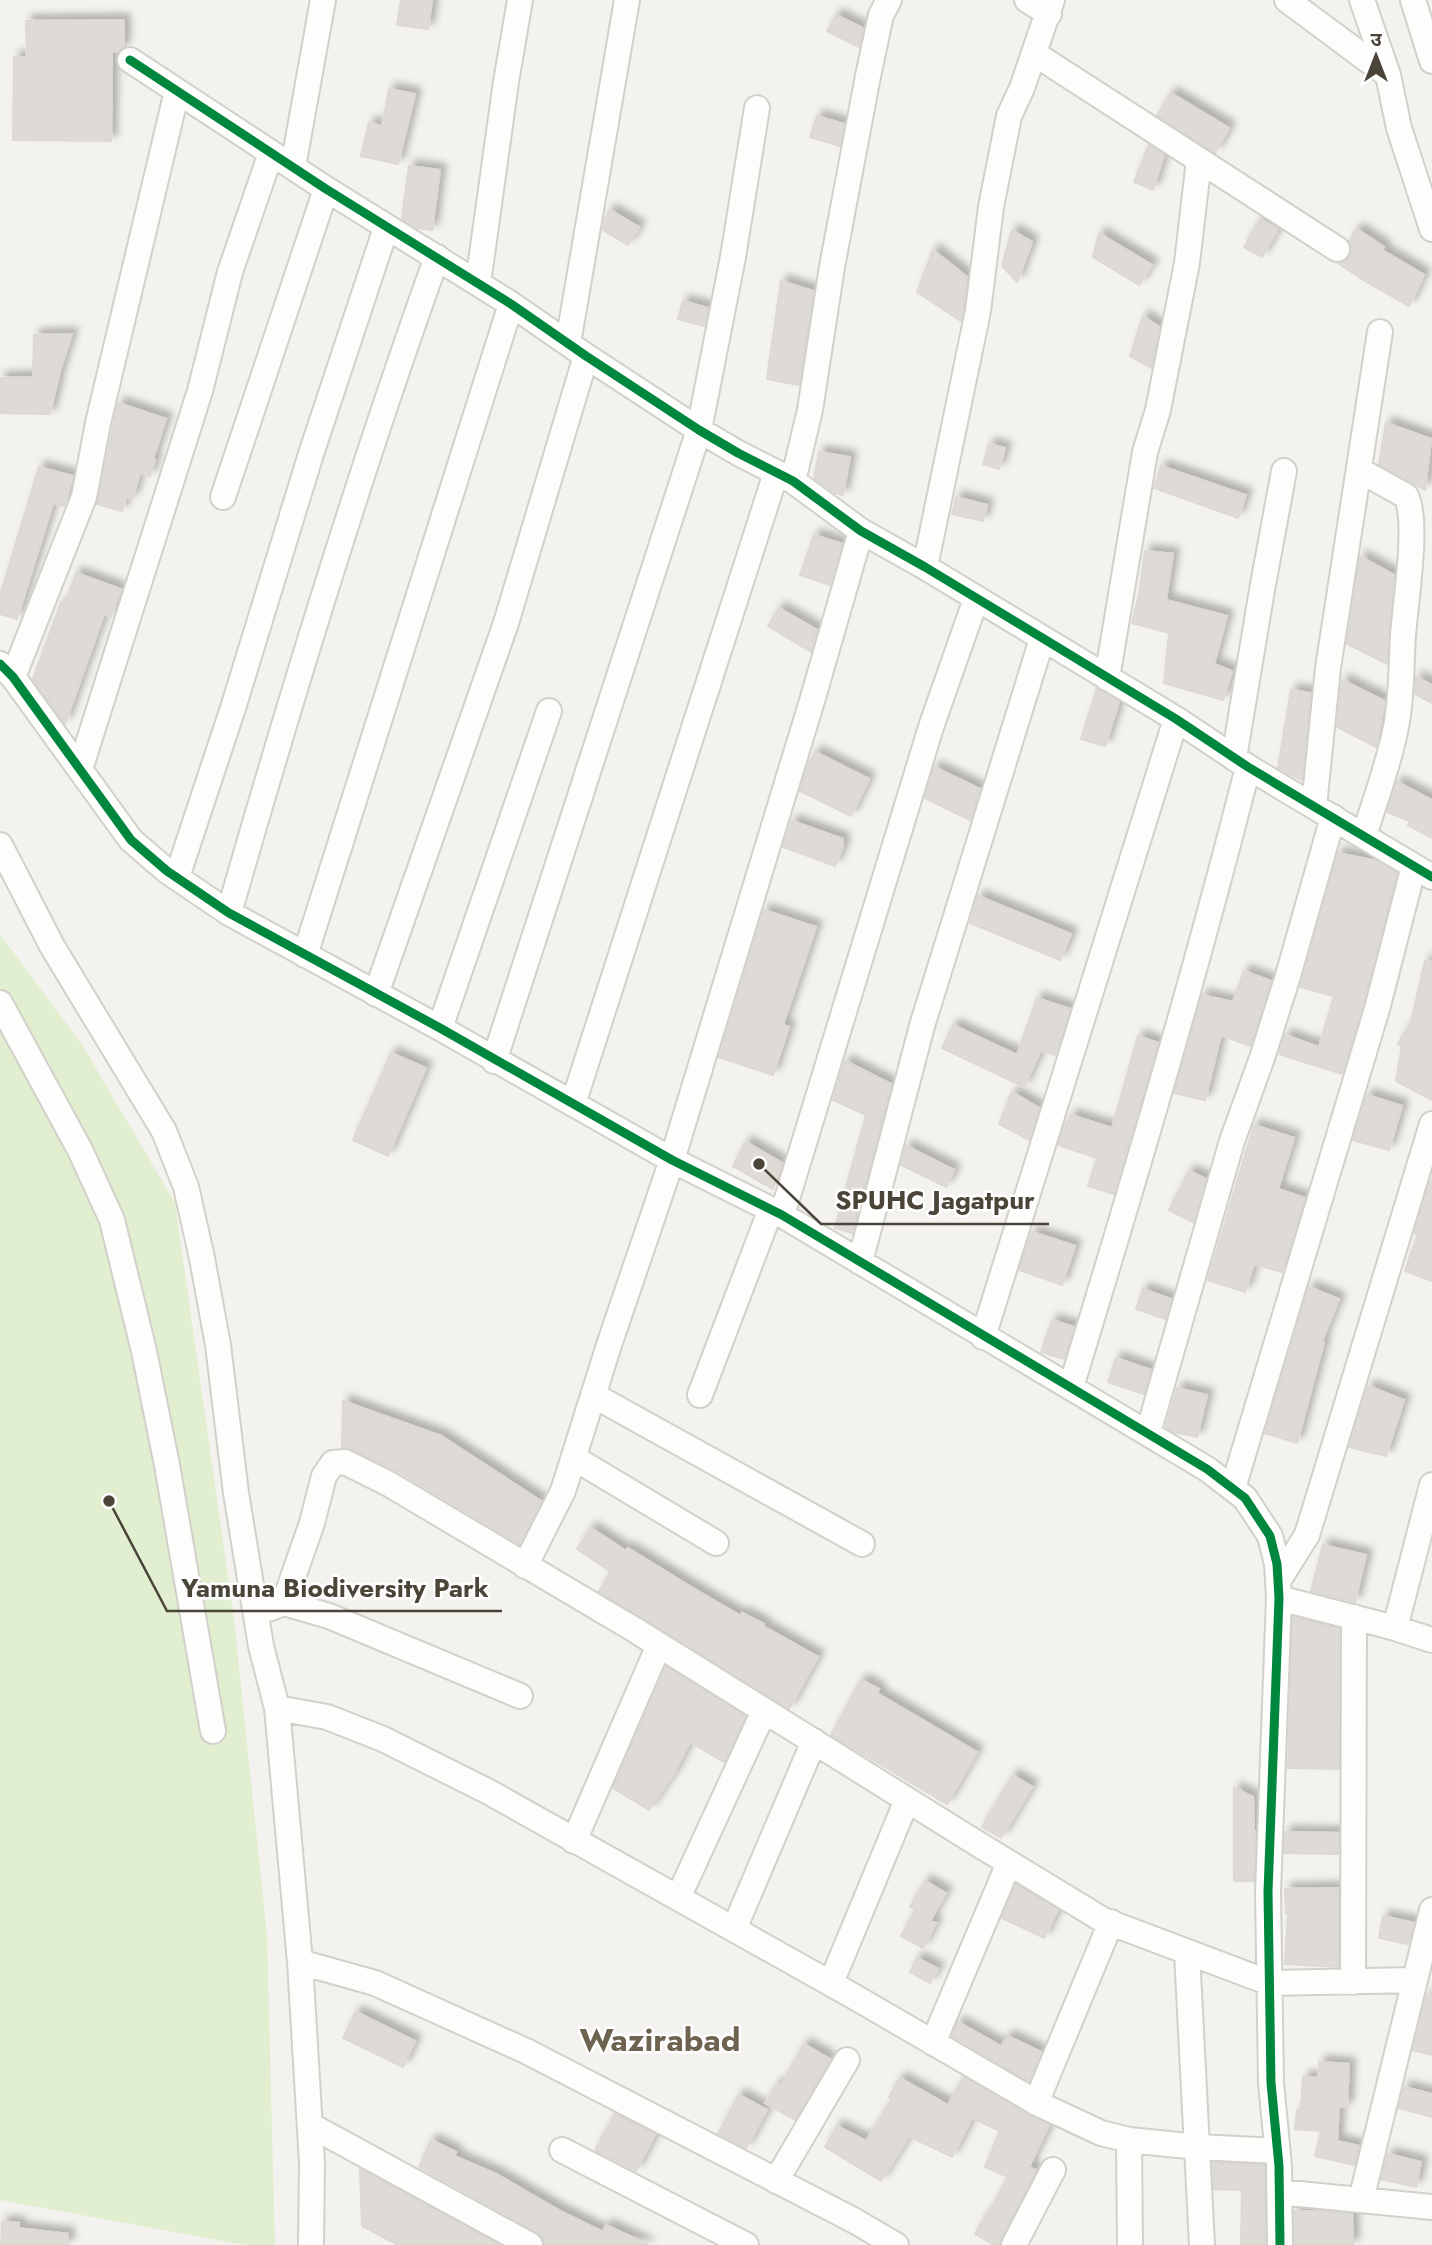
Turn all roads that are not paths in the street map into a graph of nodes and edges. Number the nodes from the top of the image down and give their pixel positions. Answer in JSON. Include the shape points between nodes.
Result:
{"nodes":[{"id":1,"x":323,"y":0,"type":"edge"},
{"id":2,"x":520,"y":0,"type":"edge"},
{"id":3,"x":627,"y":0,"type":"edge"},
{"id":4,"x":889,"y":0,"type":"edge"},
{"id":5,"x":1027,"y":0,"type":"edge"},
{"id":6,"x":1287,"y":0,"type":"edge"},
{"id":7,"x":1362,"y":0,"type":"edge"},
{"id":8,"x":1413,"y":0,"type":"edge"},
{"id":9,"x":1051,"y":7,"type":"edge"},
{"id":10,"x":1035,"y":54,"type":"junction"},
{"id":11,"x":130,"y":60,"type":"dead end"},
{"id":12,"x":1432,"y":61,"type":"edge"},
{"id":13,"x":1388,"y":75,"type":"junction"},
{"id":14,"x":177,"y":91,"type":"junction"},
{"id":15,"x":757,"y":108,"type":"dead end"},
{"id":16,"x":271,"y":153,"type":"junction"},
{"id":17,"x":1199,"y":160,"type":"junction"},
{"id":18,"x":293,"y":167,"type":"junction"},
{"id":19,"x":326,"y":190,"type":"junction"},
{"id":20,"x":386,"y":228,"type":"junction"},
{"id":21,"x":1432,"y":229,"type":"edge"},
{"id":22,"x":1337,"y":249,"type":"dead end"},
{"id":23,"x":437,"y":257,"type":"junction"},
{"id":24,"x":478,"y":283,"type":"junction"},
{"id":25,"x":511,"y":303,"type":"junction"},
{"id":26,"x":1380,"y":332,"type":"dead end"},
{"id":27,"x":577,"y":349,"type":"junction"},
{"id":28,"x":699,"y":430,"type":"junction"},
{"id":29,"x":1359,"y":470,"type":"junction"},
{"id":30,"x":1284,"y":471,"type":"dead end"},
{"id":31,"x":784,"y":477,"type":"junction"},
{"id":32,"x":223,"y":497,"type":"dead end"},
{"id":33,"x":861,"y":531,"type":"junction"},
{"id":34,"x":925,"y":567,"type":"junction"},
{"id":35,"x":976,"y":598,"type":"junction"},
{"id":36,"x":1042,"y":639,"type":"junction"},
{"id":37,"x":6,"y":671,"type":"edge"},
{"id":38,"x":1107,"y":678,"type":"junction"},
{"id":39,"x":549,"y":711,"type":"dead end"},
{"id":40,"x":1176,"y":719,"type":"junction"},
{"id":41,"x":1241,"y":763,"type":"junction"},
{"id":42,"x":80,"y":769,"type":"junction"},
{"id":43,"x":1323,"y":812,"type":"junction"},
{"id":44,"x":1364,"y":836,"type":"junction"},
{"id":45,"x":0,"y":845,"type":"edge"},
{"id":46,"x":1423,"y":872,"type":"edge"},
{"id":47,"x":177,"y":877,"type":"junction"},
{"id":48,"x":229,"y":913,"type":"junction"},
{"id":49,"x":305,"y":955,"type":"junction"},
{"id":50,"x":376,"y":994,"type":"junction"},
{"id":51,"x":0,"y":1003,"type":"edge"},
{"id":52,"x":440,"y":1028,"type":"junction"},
{"id":53,"x":494,"y":1061,"type":"junction"},
{"id":54,"x":573,"y":1104,"type":"junction"},
{"id":55,"x":1432,"y":1124,"type":"edge"},
{"id":56,"x":671,"y":1160,"type":"junction"},
{"id":57,"x":776,"y":1212,"type":"junction"},
{"id":58,"x":860,"y":1262,"type":"junction"},
{"id":59,"x":983,"y":1336,"type":"junction"},
{"id":60,"x":1071,"y":1387,"type":"junction"},
{"id":61,"x":593,"y":1395,"type":"junction"},
{"id":62,"x":700,"y":1395,"type":"dead end"},
{"id":63,"x":1148,"y":1433,"type":"junction"},
{"id":64,"x":574,"y":1458,"type":"junction"},
{"id":65,"x":1432,"y":1485,"type":"edge"},
{"id":66,"x":1233,"y":1488,"type":"junction"},
{"id":67,"x":716,"y":1544,"type":"dead end"},
{"id":68,"x":862,"y":1544,"type":"dead end"},
{"id":69,"x":525,"y":1566,"type":"junction"},
{"id":70,"x":1278,"y":1590,"type":"junction"},
{"id":71,"x":284,"y":1603,"type":"junction"},
{"id":72,"x":258,"y":1613,"type":"junction"},
{"id":73,"x":1354,"y":1617,"type":"junction"},
{"id":74,"x":1395,"y":1628,"type":"junction"},
{"id":75,"x":1432,"y":1640,"type":"edge"},
{"id":76,"x":659,"y":1645,"type":"junction"},
{"id":77,"x":520,"y":1696,"type":"dead end"},
{"id":78,"x":277,"y":1708,"type":"junction"},
{"id":79,"x":764,"y":1711,"type":"junction"},
{"id":80,"x":213,"y":1731,"type":"dead end"},
{"id":81,"x":814,"y":1741,"type":"junction"},
{"id":82,"x":907,"y":1800,"type":"junction"},
{"id":83,"x":574,"y":1840,"type":"junction"},
{"id":84,"x":1009,"y":1863,"type":"junction"},
{"id":85,"x":678,"y":1898,"type":"junction"},
{"id":86,"x":1432,"y":1910,"type":"edge"},
{"id":87,"x":1111,"y":1922,"type":"junction"},
{"id":88,"x":734,"y":1929,"type":"junction"},
{"id":89,"x":1187,"y":1953,"type":"junction"},
{"id":90,"x":300,"y":1962,"type":"junction"},
{"id":91,"x":1415,"y":1980,"type":"junction"},
{"id":92,"x":1353,"y":1982,"type":"junction"},
{"id":93,"x":831,"y":1983,"type":"junction"},
{"id":94,"x":1270,"y":1983,"type":"junction"},
{"id":95,"x":933,"y":2043,"type":"junction"},
{"id":96,"x":847,"y":2060,"type":"dead end"},
{"id":97,"x":1036,"y":2103,"type":"junction"},
{"id":98,"x":310,"y":2126,"type":"junction"},
{"id":99,"x":1129,"y":2140,"type":"junction"},
{"id":100,"x":1198,"y":2147,"type":"junction"},
{"id":101,"x":562,"y":2150,"type":"dead end"},
{"id":102,"x":1278,"y":2151,"type":"junction"},
{"id":103,"x":1053,"y":2170,"type":"dead end"},
{"id":104,"x":776,"y":2181,"type":"junction"},
{"id":105,"x":1279,"y":2192,"type":"junction"},
{"id":106,"x":1361,"y":2200,"type":"junction"},
{"id":107,"x":1432,"y":2207,"type":"edge"},
{"id":108,"x":312,"y":2244,"type":"edge"},
{"id":109,"x":530,"y":2245,"type":"edge"},
{"id":110,"x":746,"y":2245,"type":"edge"},
{"id":111,"x":896,"y":2245,"type":"edge"},
{"id":112,"x":1014,"y":2245,"type":"edge"},
{"id":113,"x":1130,"y":2245,"type":"edge"},
{"id":114,"x":1202,"y":2245,"type":"edge"},
{"id":115,"x":1280,"y":2245,"type":"edge"}],
"edges":[{"from":1,"to":18,"type":"street"},
{"from":2,"to":24,"type":"street"},
{"from":3,"to":27,"type":"street","via":[[601,140]]},
{"from":4,"to":31,"type":"street","via":[[881,15],[868,76],[810,410]]},
{"from":5,"to":9,"type":"street"},
{"from":6,"to":13,"type":"street"},
{"from":7,"to":13,"type":"street"},
{"from":8,"to":12,"type":"street"},
{"from":9,"to":10,"type":"street"},
{"from":10,"to":17,"type":"street"},
{"from":10,"to":34,"type":"street","via":[[1009,116],[978,311]]},
{"from":11,"to":14,"type":"street"},
{"from":13,"to":21,"type":"street","via":[[1399,128]]},
{"from":14,"to":16,"type":"street"},
{"from":14,"to":37,"type":"street","via":[[84,497]]},
{"from":15,"to":28,"type":"street"},
{"from":16,"to":18,"type":"street"},
{"from":16,"to":42,"type":"street","via":[[230,272],[200,391]]},
{"from":17,"to":22,"type":"street"},
{"from":17,"to":38,"type":"street","via":[[1187,263],[1158,410],[1144,452]]},
{"from":18,"to":19,"type":"street"},
{"from":19,"to":20,"type":"street"},
{"from":19,"to":32,"type":"street"},
{"from":20,"to":23,"type":"street"},
{"from":20,"to":47,"type":"street"},
{"from":23,"to":24,"type":"street"},
{"from":23,"to":48,"type":"street","via":[[287,710]]},
{"from":24,"to":25,"type":"street"},
{"from":25,"to":27,"type":"street"},
{"from":25,"to":49,"type":"street"},
{"from":26,"to":29,"type":"street"},
{"from":27,"to":28,"type":"street"},
{"from":27,"to":50,"type":"street","via":[[506,623]]},
{"from":28,"to":31,"type":"street"},
{"from":28,"to":53,"type":"street"},
{"from":29,"to":43,"type":"street","via":[[1328,668]]},
{"from":29,"to":44,"type":"street","via":[[1406,496],[1411,518],[1397,725]]},
{"from":30,"to":41,"type":"street","via":[[1262,590]]},
{"from":31,"to":33,"type":"street"},
{"from":31,"to":54,"type":"street"},
{"from":33,"to":34,"type":"street"},
{"from":33,"to":56,"type":"street"},
{"from":34,"to":35,"type":"street"},
{"from":35,"to":36,"type":"street"},
{"from":35,"to":57,"type":"street"},
{"from":36,"to":38,"type":"street"},
{"from":36,"to":58,"type":"street","via":[[922,1026]]},
{"from":37,"to":42,"type":"street"},
{"from":38,"to":40,"type":"street"},
{"from":39,"to":52,"type":"street"},
{"from":40,"to":41,"type":"street"},
{"from":40,"to":59,"type":"street"},
{"from":41,"to":43,"type":"street"},
{"from":41,"to":60,"type":"street","via":[[1169,1060]]},
{"from":42,"to":47,"type":"street","via":[[131,841]]},
{"from":43,"to":44,"type":"street"},
{"from":43,"to":63,"type":"street","via":[[1287,979],[1232,1141]]},
{"from":44,"to":46,"type":"street"},
{"from":45,"to":72,"type":"street","via":[[52,946],[164,1131],[186,1188],[218,1345],[236,1493]]},
{"from":46,"to":66,"type":"street","via":[[1377,1009]]},
{"from":47,"to":48,"type":"street"},
{"from":48,"to":49,"type":"street"},
{"from":49,"to":50,"type":"street"},
{"from":50,"to":52,"type":"street"},
{"from":51,"to":80,"type":"street","via":[[80,1150],[112,1220],[167,1465]]},
{"from":52,"to":53,"type":"street"},
{"from":53,"to":54,"type":"street"},
{"from":54,"to":56,"type":"street"},
{"from":55,"to":70,"type":"street","via":[[1307,1535]]},
{"from":56,"to":57,"type":"street"},
{"from":56,"to":61,"type":"street"},
{"from":57,"to":58,"type":"street"},
{"from":57,"to":62,"type":"street"},
{"from":58,"to":59,"type":"street"},
{"from":59,"to":60,"type":"street"},
{"from":60,"to":63,"type":"street"},
{"from":61,"to":64,"type":"street"},
{"from":61,"to":68,"type":"street"},
{"from":63,"to":66,"type":"street"},
{"from":64,"to":67,"type":"street"},
{"from":64,"to":69,"type":"street","via":[[563,1491]]},
{"from":65,"to":74,"type":"street"},
{"from":66,"to":70,"type":"street","via":[[1270,1536]]},
{"from":69,"to":71,"type":"street","via":[[389,1484],[345,1462],[333,1463],[324,1476]]},
{"from":69,"to":76,"type":"street"},
{"from":70,"to":73,"type":"street"},
{"from":70,"to":94,"type":"street","via":[[1268,1892]]},
{"from":71,"to":72,"type":"street"},
{"from":71,"to":77,"type":"street","via":[[329,1616]]},
{"from":72,"to":78,"type":"street","via":[[261,1646]]},
{"from":73,"to":74,"type":"street"},
{"from":73,"to":92,"type":"street"},
{"from":74,"to":75,"type":"street"},
{"from":76,"to":79,"type":"street"},
{"from":76,"to":83,"type":"street"},
{"from":78,"to":83,"type":"street","via":[[327,1717],[383,1739]]},
{"from":78,"to":90,"type":"street"},
{"from":79,"to":81,"type":"street"},
{"from":79,"to":85,"type":"street"},
{"from":81,"to":82,"type":"street"},
{"from":81,"to":88,"type":"street"},
{"from":82,"to":84,"type":"street"},
{"from":82,"to":93,"type":"street"},
{"from":83,"to":85,"type":"street"},
{"from":84,"to":87,"type":"street"},
{"from":84,"to":95,"type":"street"},
{"from":85,"to":88,"type":"street"},
{"from":86,"to":91,"type":"street"},
{"from":87,"to":89,"type":"street"},
{"from":87,"to":97,"type":"street"},
{"from":88,"to":93,"type":"street"},
{"from":89,"to":94,"type":"street"},
{"from":89,"to":100,"type":"street"},
{"from":90,"to":98,"type":"street"},
{"from":90,"to":104,"type":"street","via":[[374,1983],[526,2051]]},
{"from":91,"to":92,"type":"street"},
{"from":91,"to":106,"type":"street"},
{"from":92,"to":94,"type":"street"},
{"from":93,"to":95,"type":"street"},
{"from":94,"to":102,"type":"street","via":[[1271,2083]]},
{"from":95,"to":97,"type":"street"},
{"from":96,"to":104,"type":"street"},
{"from":97,"to":99,"type":"street","via":[[1101,2133]]},
{"from":98,"to":108,"type":"street"},
{"from":98,"to":109,"type":"street"},
{"from":99,"to":100,"type":"street"},
{"from":99,"to":113,"type":"street"},
{"from":100,"to":102,"type":"street"},
{"from":100,"to":114,"type":"street"},
{"from":101,"to":110,"type":"street"},
{"from":102,"to":105,"type":"street"},
{"from":103,"to":112,"type":"street"},
{"from":104,"to":111,"type":"street"},
{"from":105,"to":106,"type":"street"},
{"from":105,"to":115,"type":"street"},
{"from":106,"to":107,"type":"street"}]}
